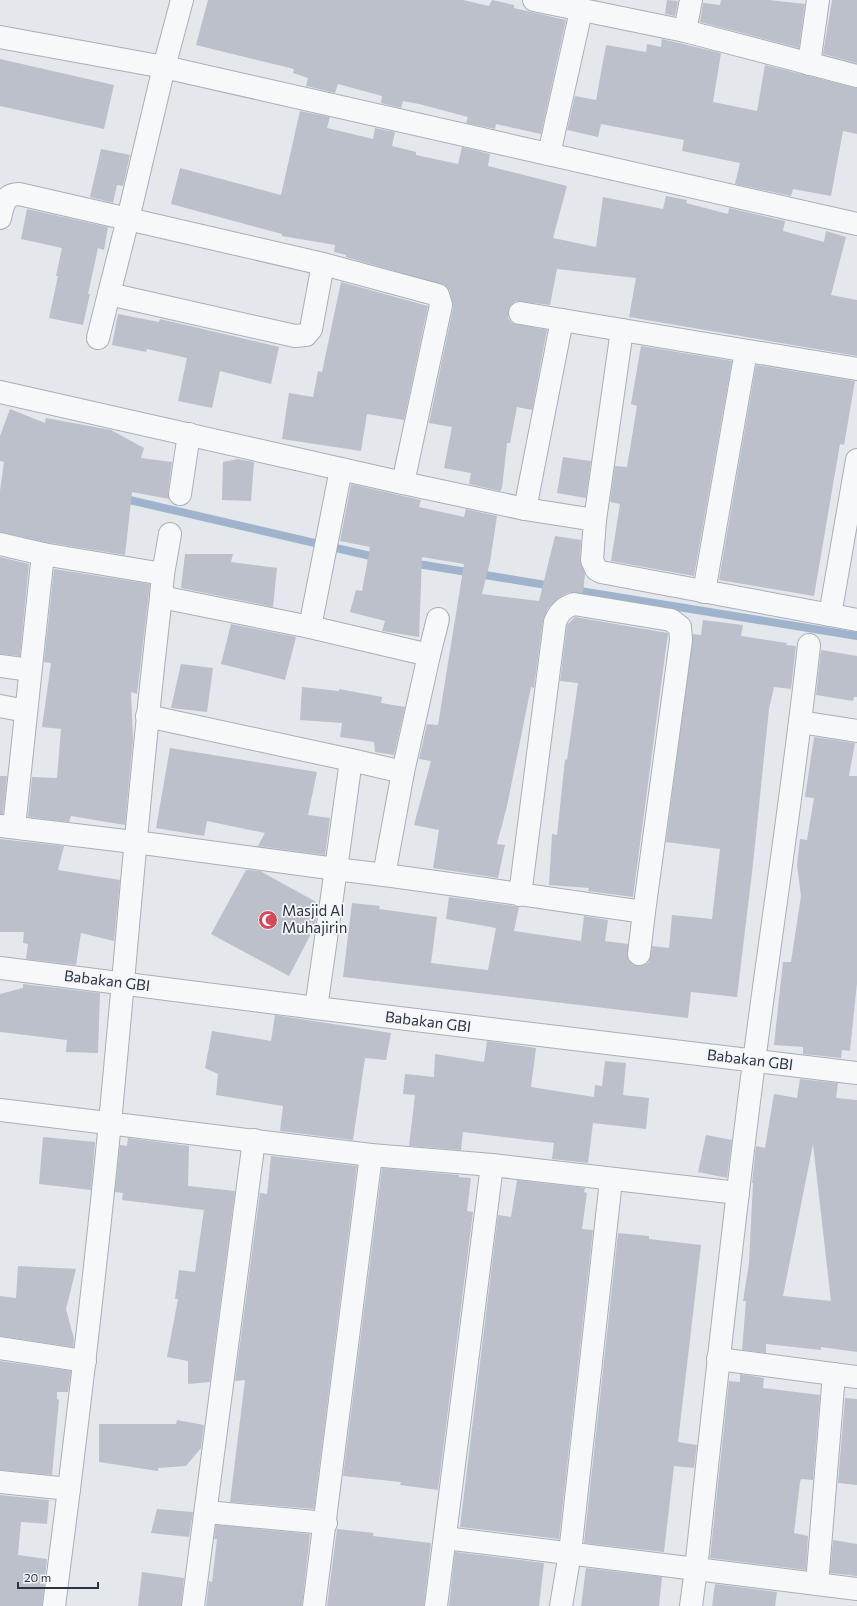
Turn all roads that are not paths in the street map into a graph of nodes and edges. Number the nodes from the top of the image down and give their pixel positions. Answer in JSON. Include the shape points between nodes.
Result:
{"nodes":[{"id":1,"x":182,"y":0,"type":"edge"},
{"id":2,"x":534,"y":0,"type":"edge"},
{"id":3,"x":691,"y":0,"type":"edge"},
{"id":4,"x":818,"y":0,"type":"edge"},
{"id":5,"x":581,"y":11,"type":"junction"},
{"id":6,"x":686,"y":31,"type":"junction"},
{"id":7,"x":0,"y":37,"type":"edge"},
{"id":8,"x":809,"y":64,"type":"junction"},
{"id":9,"x":164,"y":67,"type":"junction"},
{"id":10,"x":857,"y":76,"type":"edge"},
{"id":11,"x":549,"y":154,"type":"junction"},
{"id":12,"x":0,"y":218,"type":"edge"},
{"id":13,"x":128,"y":219,"type":"junction"},
{"id":14,"x":857,"y":224,"type":"edge"},
{"id":15,"x":323,"y":264,"type":"junction"},
{"id":16,"x":109,"y":294,"type":"junction"},
{"id":17,"x":520,"y":313,"type":"dead end"},
{"id":18,"x":562,"y":320,"type":"junction"},
{"id":19,"x":622,"y":330,"type":"junction"},
{"id":20,"x":98,"y":338,"type":"dead end"},
{"id":21,"x":746,"y":351,"type":"junction"},
{"id":22,"x":857,"y":369,"type":"edge"},
{"id":23,"x":0,"y":392,"type":"edge"},
{"id":24,"x":189,"y":434,"type":"junction"},
{"id":25,"x":857,"y":460,"type":"edge"},
{"id":26,"x":340,"y":469,"type":"junction"},
{"id":27,"x":403,"y":483,"type":"junction"},
{"id":28,"x":180,"y":494,"type":"dead end"},
{"id":29,"x":525,"y":509,"type":"junction"},
{"id":30,"x":595,"y":520,"type":"junction"},
{"id":31,"x":170,"y":534,"type":"dead end"},
{"id":32,"x":0,"y":544,"type":"edge"},
{"id":33,"x":43,"y":554,"type":"junction"},
{"id":34,"x":163,"y":574,"type":"junction"},
{"id":35,"x":704,"y":592,"type":"junction"},
{"id":36,"x":160,"y":597,"type":"junction"},
{"id":37,"x":830,"y":615,"type":"junction"},
{"id":38,"x":438,"y":619,"type":"dead end"},
{"id":39,"x":857,"y":620,"type":"edge"},
{"id":40,"x":310,"y":627,"type":"junction"},
{"id":41,"x":809,"y":644,"type":"dead end"},
{"id":42,"x":429,"y":655,"type":"junction"},
{"id":43,"x":0,"y":666,"type":"edge"},
{"id":44,"x":30,"y":670,"type":"junction"},
{"id":45,"x":0,"y":706,"type":"edge"},
{"id":46,"x":26,"y":711,"type":"junction"},
{"id":47,"x":147,"y":716,"type":"junction"},
{"id":48,"x":800,"y":722,"type":"junction"},
{"id":49,"x":857,"y":731,"type":"edge"},
{"id":50,"x":351,"y":760,"type":"junction"},
{"id":51,"x":403,"y":772,"type":"junction"},
{"id":52,"x":7,"y":827,"type":"edge"},
{"id":53,"x":135,"y":842,"type":"junction"},
{"id":54,"x":336,"y":869,"type":"junction"},
{"id":55,"x":384,"y":875,"type":"junction"},
{"id":56,"x":520,"y":895,"type":"junction"},
{"id":57,"x":644,"y":912,"type":"junction"},
{"id":58,"x":639,"y":954,"type":"dead end"},
{"id":59,"x":0,"y":968,"type":"edge"},
{"id":60,"x":123,"y":983,"type":"junction"},
{"id":61,"x":316,"y":1008,"type":"junction"},
{"id":62,"x":754,"y":1060,"type":"junction"},
{"id":63,"x":857,"y":1073,"type":"edge"},
{"id":64,"x":0,"y":1110,"type":"edge"},
{"id":65,"x":110,"y":1122,"type":"junction"},
{"id":66,"x":254,"y":1140,"type":"junction"},
{"id":67,"x":371,"y":1155,"type":"junction"},
{"id":68,"x":492,"y":1165,"type":"junction"},
{"id":69,"x":611,"y":1180,"type":"junction"},
{"id":70,"x":738,"y":1193,"type":"junction"},
{"id":71,"x":0,"y":1348,"type":"edge"},
{"id":72,"x":718,"y":1359,"type":"junction"},
{"id":73,"x":85,"y":1361,"type":"junction"},
{"id":74,"x":834,"y":1374,"type":"junction"},
{"id":75,"x":857,"y":1377,"type":"edge"},
{"id":76,"x":0,"y":1482,"type":"edge"},
{"id":77,"x":69,"y":1489,"type":"junction"},
{"id":78,"x":206,"y":1512,"type":"junction"},
{"id":79,"x":326,"y":1522,"type":"junction"},
{"id":80,"x":445,"y":1538,"type":"junction"},
{"id":81,"x":570,"y":1553,"type":"junction"},
{"id":82,"x":696,"y":1569,"type":"junction"},
{"id":83,"x":817,"y":1584,"type":"junction"},
{"id":84,"x":857,"y":1589,"type":"edge"},
{"id":85,"x":54,"y":1606,"type":"edge"},
{"id":86,"x":193,"y":1606,"type":"edge"},
{"id":87,"x":314,"y":1606,"type":"edge"},
{"id":88,"x":436,"y":1606,"type":"edge"},
{"id":89,"x":561,"y":1606,"type":"edge"},
{"id":90,"x":691,"y":1606,"type":"edge"}],
"edges":[{"from":1,"to":9,"type":"street"},
{"from":2,"to":5,"type":"street"},
{"from":3,"to":6,"type":"street"},
{"from":4,"to":8,"type":"street"},
{"from":5,"to":6,"type":"street"},
{"from":5,"to":11,"type":"street"},
{"from":6,"to":8,"type":"street"},
{"from":7,"to":9,"type":"street"},
{"from":8,"to":10,"type":"street"},
{"from":9,"to":11,"type":"street"},
{"from":9,"to":13,"type":"street"},
{"from":11,"to":14,"type":"street"},
{"from":12,"to":13,"type":"street","via":[[6,198],[19,194]]},
{"from":13,"to":15,"type":"street"},
{"from":13,"to":16,"type":"street"},
{"from":15,"to":16,"type":"street","via":[[311,329],[301,337]]},
{"from":15,"to":27,"type":"street","via":[[434,292],[440,298],[441,305]]},
{"from":16,"to":20,"type":"street"},
{"from":17,"to":18,"type":"street"},
{"from":18,"to":19,"type":"street"},
{"from":18,"to":29,"type":"street"},
{"from":19,"to":21,"type":"street"},
{"from":19,"to":30,"type":"street"},
{"from":21,"to":22,"type":"street"},
{"from":21,"to":35,"type":"street"},
{"from":23,"to":24,"type":"street"},
{"from":24,"to":26,"type":"street"},
{"from":24,"to":28,"type":"street"},
{"from":25,"to":37,"type":"street"},
{"from":26,"to":27,"type":"street"},
{"from":26,"to":40,"type":"street"},
{"from":27,"to":29,"type":"street"},
{"from":29,"to":30,"type":"street"},
{"from":30,"to":35,"type":"street","via":[[592,560],[596,569]]},
{"from":31,"to":34,"type":"street"},
{"from":32,"to":33,"type":"street"},
{"from":33,"to":34,"type":"street"},
{"from":33,"to":44,"type":"street"},
{"from":34,"to":36,"type":"street"},
{"from":35,"to":37,"type":"street"},
{"from":36,"to":40,"type":"street"},
{"from":36,"to":47,"type":"street"},
{"from":37,"to":39,"type":"street"},
{"from":38,"to":42,"type":"street"},
{"from":40,"to":42,"type":"street"},
{"from":41,"to":48,"type":"street"},
{"from":42,"to":51,"type":"street"},
{"from":43,"to":44,"type":"street"},
{"from":44,"to":46,"type":"street"},
{"from":45,"to":46,"type":"street"},
{"from":46,"to":52,"type":"street"},
{"from":47,"to":50,"type":"street"},
{"from":47,"to":53,"type":"street"},
{"from":48,"to":49,"type":"street"},
{"from":48,"to":62,"type":"street"},
{"from":50,"to":51,"type":"street"},
{"from":50,"to":54,"type":"street"},
{"from":51,"to":55,"type":"street"},
{"from":52,"to":53,"type":"street"},
{"from":53,"to":54,"type":"street"},
{"from":53,"to":60,"type":"street"},
{"from":54,"to":55,"type":"street"},
{"from":54,"to":61,"type":"street"},
{"from":55,"to":56,"type":"street"},
{"from":56,"to":57,"type":"street"},
{"from":56,"to":57,"type":"street","via":[[555,622],[558,613],[565,607],[585,604],[671,620],[680,627]]},
{"from":57,"to":58,"type":"street"},
{"from":59,"to":60,"type":"street","name":"Babakan GBI"},
{"from":60,"to":61,"type":"street","name":"Babakan GBI"},
{"from":60,"to":65,"type":"street"},
{"from":61,"to":62,"type":"street","name":"Babakan GBI"},
{"from":62,"to":63,"type":"street","name":"Babakan GBI"},
{"from":62,"to":70,"type":"street"},
{"from":64,"to":65,"type":"street"},
{"from":65,"to":66,"type":"street"},
{"from":65,"to":73,"type":"street"},
{"from":66,"to":67,"type":"street"},
{"from":66,"to":78,"type":"street"},
{"from":67,"to":68,"type":"street"},
{"from":67,"to":79,"type":"street"},
{"from":68,"to":69,"type":"street"},
{"from":68,"to":80,"type":"street"},
{"from":69,"to":70,"type":"street"},
{"from":69,"to":81,"type":"street"},
{"from":70,"to":72,"type":"street"},
{"from":71,"to":73,"type":"street"},
{"from":72,"to":74,"type":"street"},
{"from":72,"to":82,"type":"street"},
{"from":73,"to":77,"type":"street"},
{"from":74,"to":75,"type":"street"},
{"from":74,"to":83,"type":"street"},
{"from":76,"to":77,"type":"street"},
{"from":77,"to":85,"type":"street"},
{"from":78,"to":79,"type":"street"},
{"from":78,"to":86,"type":"street"},
{"from":79,"to":87,"type":"street"},
{"from":80,"to":81,"type":"street"},
{"from":80,"to":88,"type":"street"},
{"from":81,"to":82,"type":"street"},
{"from":81,"to":89,"type":"street"},
{"from":82,"to":83,"type":"street"},
{"from":82,"to":90,"type":"street"},
{"from":83,"to":84,"type":"street"}]}
